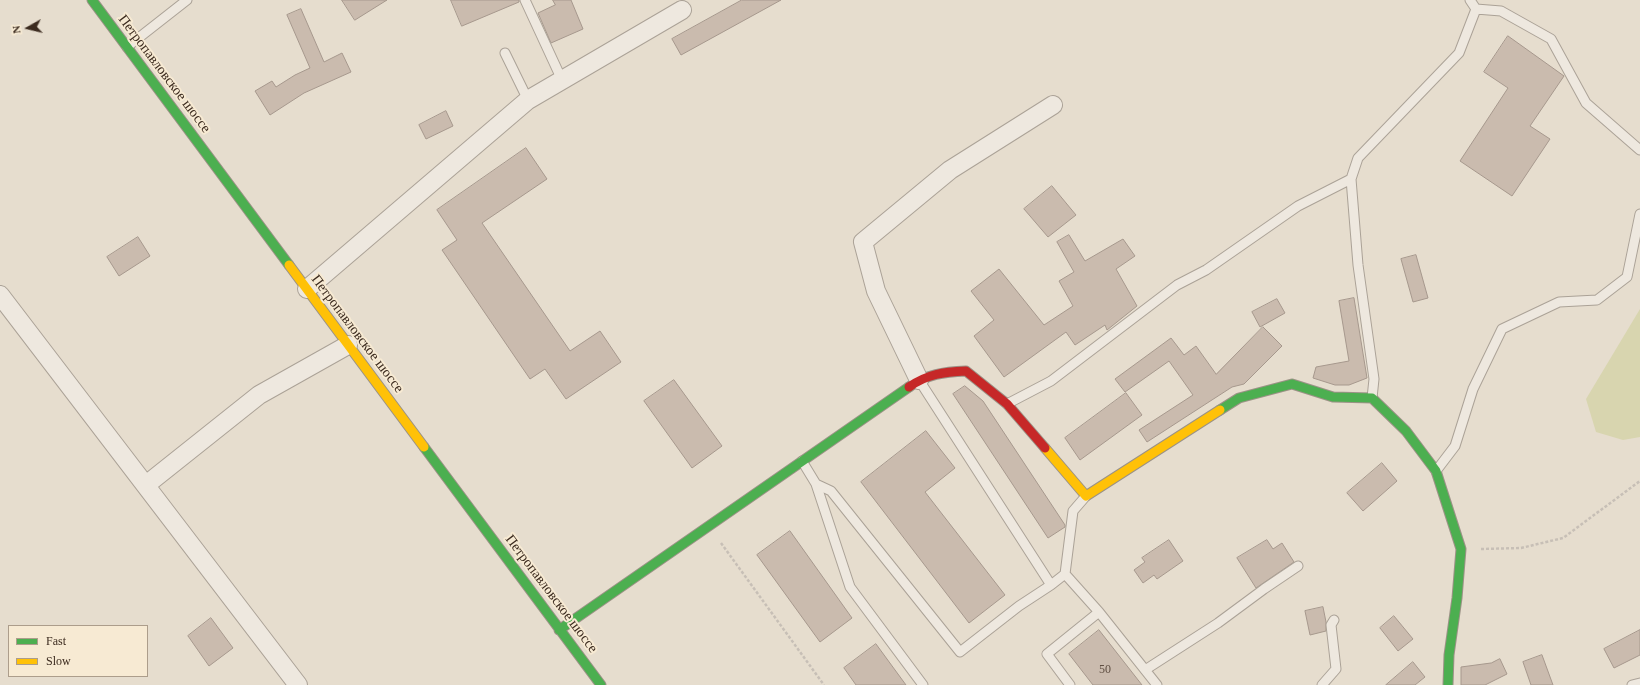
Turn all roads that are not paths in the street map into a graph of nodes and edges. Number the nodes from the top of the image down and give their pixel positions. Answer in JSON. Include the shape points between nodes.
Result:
{"nodes":[{"id":1,"x":92,"y":0,"type":"edge"},
{"id":2,"x":105,"y":0,"type":"edge"},
{"id":3,"x":186,"y":0,"type":"edge"},
{"id":4,"x":525,"y":0,"type":"edge"},
{"id":5,"x":1470,"y":0,"type":"edge"},
{"id":6,"x":680,"y":5,"type":"edge"},
{"id":7,"x":99,"y":9,"type":"junction"},
{"id":8,"x":1476,"y":9,"type":"junction"},
{"id":9,"x":126,"y":47,"type":"junction"},
{"id":10,"x":504,"y":53,"type":"dead end"},
{"id":11,"x":562,"y":80,"type":"junction"},
{"id":12,"x":528,"y":100,"type":"junction"},
{"id":13,"x":1053,"y":105,"type":"dead end"},
{"id":14,"x":1640,"y":150,"type":"edge"},
{"id":15,"x":1351,"y":179,"type":"junction"},
{"id":16,"x":1640,"y":214,"type":"edge"},
{"id":17,"x":307,"y":290,"type":"junction"},
{"id":18,"x":0,"y":295,"type":"edge"},
{"id":19,"x":348,"y":345,"type":"junction"},
{"id":20,"x":919,"y":380,"type":"junction"},
{"id":21,"x":1372,"y":398,"type":"junction"},
{"id":22,"x":1007,"y":404,"type":"junction"},
{"id":23,"x":802,"y":461,"type":"junction"},
{"id":24,"x":1436,"y":470,"type":"junction"},
{"id":25,"x":816,"y":484,"type":"junction"},
{"id":26,"x":146,"y":485,"type":"junction"},
{"id":27,"x":1086,"y":496,"type":"junction"},
{"id":28,"x":1298,"y":566,"type":"dead end"},
{"id":29,"x":1065,"y":574,"type":"junction"},
{"id":30,"x":1051,"y":585,"type":"junction"},
{"id":31,"x":1099,"y":612,"type":"junction"},
{"id":32,"x":1334,"y":620,"type":"dead end"},
{"id":33,"x":559,"y":630,"type":"junction"},
{"id":34,"x":1145,"y":670,"type":"junction"},
{"id":35,"x":1640,"y":683,"type":"edge"},
{"id":36,"x":298,"y":685,"type":"edge"},
{"id":37,"x":600,"y":685,"type":"edge"},
{"id":38,"x":923,"y":685,"type":"edge"},
{"id":39,"x":1070,"y":685,"type":"edge"},
{"id":40,"x":1157,"y":685,"type":"edge"},
{"id":41,"x":1322,"y":685,"type":"edge"},
{"id":42,"x":1448,"y":685,"type":"edge"},
{"id":43,"x":1632,"y":685,"type":"edge"}],
"edges":[{"from":1,"to":7,"type":"street","name":"Петропавловское шоссе"},
{"from":2,"to":7,"type":"lane"},
{"from":3,"to":9,"type":"lane"},
{"from":4,"to":11,"type":"lane"},
{"from":5,"to":8,"type":"lane"},
{"from":6,"to":11,"type":"street"},
{"from":7,"to":9,"type":"street","name":"Петропавловское шоссе"},
{"from":8,"to":14,"type":"lane","via":[[1501,11],[1551,39],[1586,103]]},
{"from":8,"to":15,"type":"lane","via":[[1459,53],[1358,158]]},
{"from":9,"to":17,"type":"street","name":"Петропавловское шоссе"},
{"from":10,"to":12,"type":"lane"},
{"from":11,"to":12,"type":"street"},
{"from":12,"to":17,"type":"street"},
{"from":13,"to":20,"type":"street","via":[[950,170],[863,242],[876,291]]},
{"from":15,"to":21,"type":"lane","via":[[1358,265],[1374,379]]},
{"from":15,"to":22,"type":"lane","via":[[1298,206],[1206,270],[1177,285],[1051,381]]},
{"from":16,"to":24,"type":"lane","via":[[1627,277],[1597,300],[1559,302],[1502,329],[1473,389],[1455,446]]},
{"from":17,"to":19,"type":"street","name":"Петропавловское шоссе"},
{"from":18,"to":26,"type":"street"},
{"from":19,"to":26,"type":"street","via":[[259,395]]},
{"from":19,"to":33,"type":"street","name":"Петропавловское шоссе"},
{"from":20,"to":22,"type":"street","via":[[943,372],[966,371]]},
{"from":20,"to":23,"type":"street"},
{"from":20,"to":30,"type":"lane"},
{"from":21,"to":24,"type":"street","via":[[1406,432]]},
{"from":21,"to":27,"type":"street","via":[[1333,397],[1292,384],[1239,398]]},
{"from":22,"to":27,"type":"street"},
{"from":23,"to":25,"type":"lane"},
{"from":23,"to":33,"type":"street"},
{"from":24,"to":42,"type":"street","via":[[1461,549]]},
{"from":25,"to":30,"type":"lane","via":[[831,491],[960,652],[1019,606]]},
{"from":25,"to":38,"type":"lane","via":[[850,587]]},
{"from":26,"to":36,"type":"street"},
{"from":27,"to":29,"type":"lane","via":[[1073,511]]},
{"from":28,"to":34,"type":"lane","via":[[1218,623]]},
{"from":29,"to":30,"type":"lane"},
{"from":29,"to":31,"type":"lane"},
{"from":31,"to":34,"type":"lane"},
{"from":31,"to":39,"type":"lane","via":[[1047,654]]},
{"from":32,"to":41,"type":"lane","via":[[1330,625],[1336,669]]},
{"from":33,"to":37,"type":"street","name":"Петропавловское шоссе"},
{"from":34,"to":40,"type":"lane"},
{"from":35,"to":43,"type":"lane"}]}
